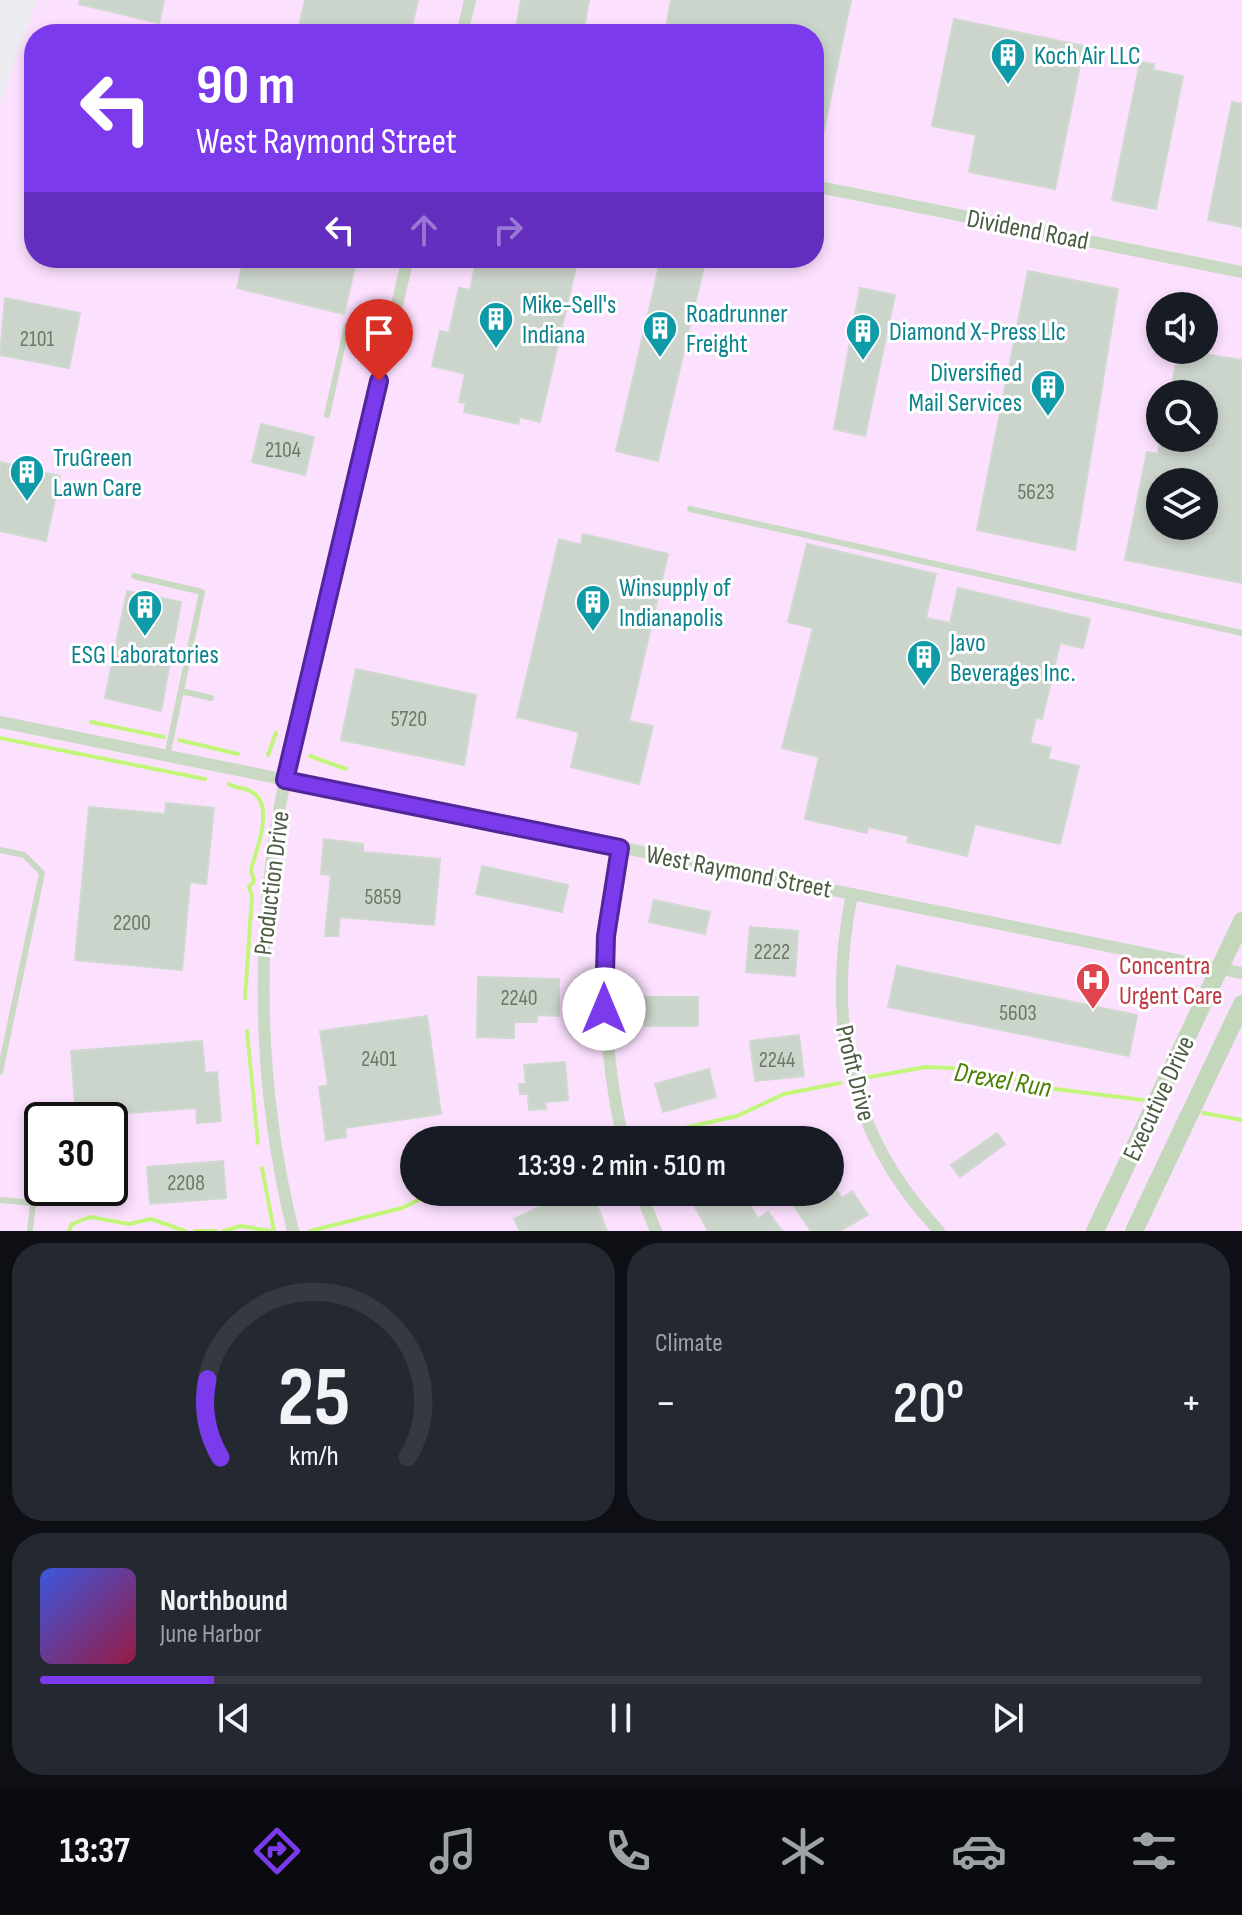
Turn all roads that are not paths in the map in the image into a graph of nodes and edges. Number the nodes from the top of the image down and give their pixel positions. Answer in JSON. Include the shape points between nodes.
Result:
{"nodes":[{"id":1,"x":470,"y":0,"type":"edge"},
{"id":2,"x":464,"y":24,"type":"edge"},
{"id":3,"x":824,"y":188,"type":"edge"},
{"id":4,"x":406,"y":268,"type":"edge"},
{"id":5,"x":1242,"y":272,"type":"edge"},
{"id":6,"x":347,"y":325,"type":"dead end"},
{"id":7,"x":327,"y":415,"type":"dead end"},
{"id":8,"x":690,"y":509,"type":"dead end"},
{"id":9,"x":134,"y":576,"type":"dead end"},
{"id":10,"x":1242,"y":633,"type":"edge"},
{"id":11,"x":181,"y":691,"type":"junction"},
{"id":12,"x":211,"y":698,"type":"dead end"},
{"id":13,"x":0,"y":722,"type":"edge"},
{"id":14,"x":167,"y":756,"type":"junction"},
{"id":15,"x":285,"y":780,"type":"junction"},
{"id":16,"x":620,"y":848,"type":"junction"},
{"id":17,"x":0,"y":850,"type":"edge"},
{"id":18,"x":852,"y":894,"type":"junction"},
{"id":19,"x":1242,"y":921,"type":"edge"},
{"id":20,"x":1219,"y":969,"type":"junction"},
{"id":21,"x":1242,"y":973,"type":"edge"},
{"id":22,"x":1242,"y":1004,"type":"edge"},
{"id":23,"x":0,"y":1026,"type":"edge"},
{"id":24,"x":10,"y":1028,"type":"junction"},
{"id":25,"x":1,"y":1062,"type":"edge"},
{"id":26,"x":0,"y":1072,"type":"edge"},
{"id":27,"x":620,"y":1126,"type":"edge"},
{"id":28,"x":0,"y":1200,"type":"edge"},
{"id":29,"x":646,"y":1206,"type":"edge"},
{"id":30,"x":30,"y":1231,"type":"edge"},
{"id":31,"x":293,"y":1231,"type":"edge"},
{"id":32,"x":656,"y":1231,"type":"edge"},
{"id":33,"x":939,"y":1231,"type":"edge"},
{"id":34,"x":1095,"y":1231,"type":"edge"},
{"id":35,"x":1134,"y":1231,"type":"edge"}],
"edges":[{"from":1,"to":2,"type":"street"},
{"from":3,"to":5,"type":"street","name":"Dividend Road"},
{"from":4,"to":15,"type":"street","name":"Production Drive"},
{"from":6,"to":7,"type":"lane"},
{"from":8,"to":10,"type":"lane"},
{"from":9,"to":11,"type":"lane","via":[[202,592]]},
{"from":11,"to":12,"type":"lane"},
{"from":11,"to":14,"type":"lane"},
{"from":13,"to":14,"type":"street","name":"West Raymond Street"},
{"from":14,"to":15,"type":"street","name":"West Raymond Street"},
{"from":15,"to":16,"type":"street","name":"West Raymond Street"},
{"from":15,"to":31,"type":"street","name":"Production Drive","via":[[270,869],[261,999],[267,1093]]},
{"from":16,"to":18,"type":"street","name":"West Raymond Street"},
{"from":16,"to":27,"type":"street","via":[[606,932],[603,997]]},
{"from":17,"to":24,"type":"lane","via":[[24,855],[42,873]]},
{"from":18,"to":20,"type":"street","name":"West Raymond Street"},
{"from":18,"to":33,"type":"street","name":"Profit Drive","via":[[840,995],[853,1080],[883,1156]]},
{"from":19,"to":20,"type":"street","name":"Executive Drive"},
{"from":20,"to":21,"type":"street","name":"West Raymond Street"},
{"from":20,"to":34,"type":"street","name":"Executive Drive"},
{"from":22,"to":35,"type":"street","name":"Executive Drive"},
{"from":23,"to":24,"type":"lane"},
{"from":24,"to":25,"type":"lane"},
{"from":25,"to":26,"type":"lane"},
{"from":28,"to":30,"type":"lane","via":[[33,1203]]},
{"from":29,"to":32,"type":"street"}]}
